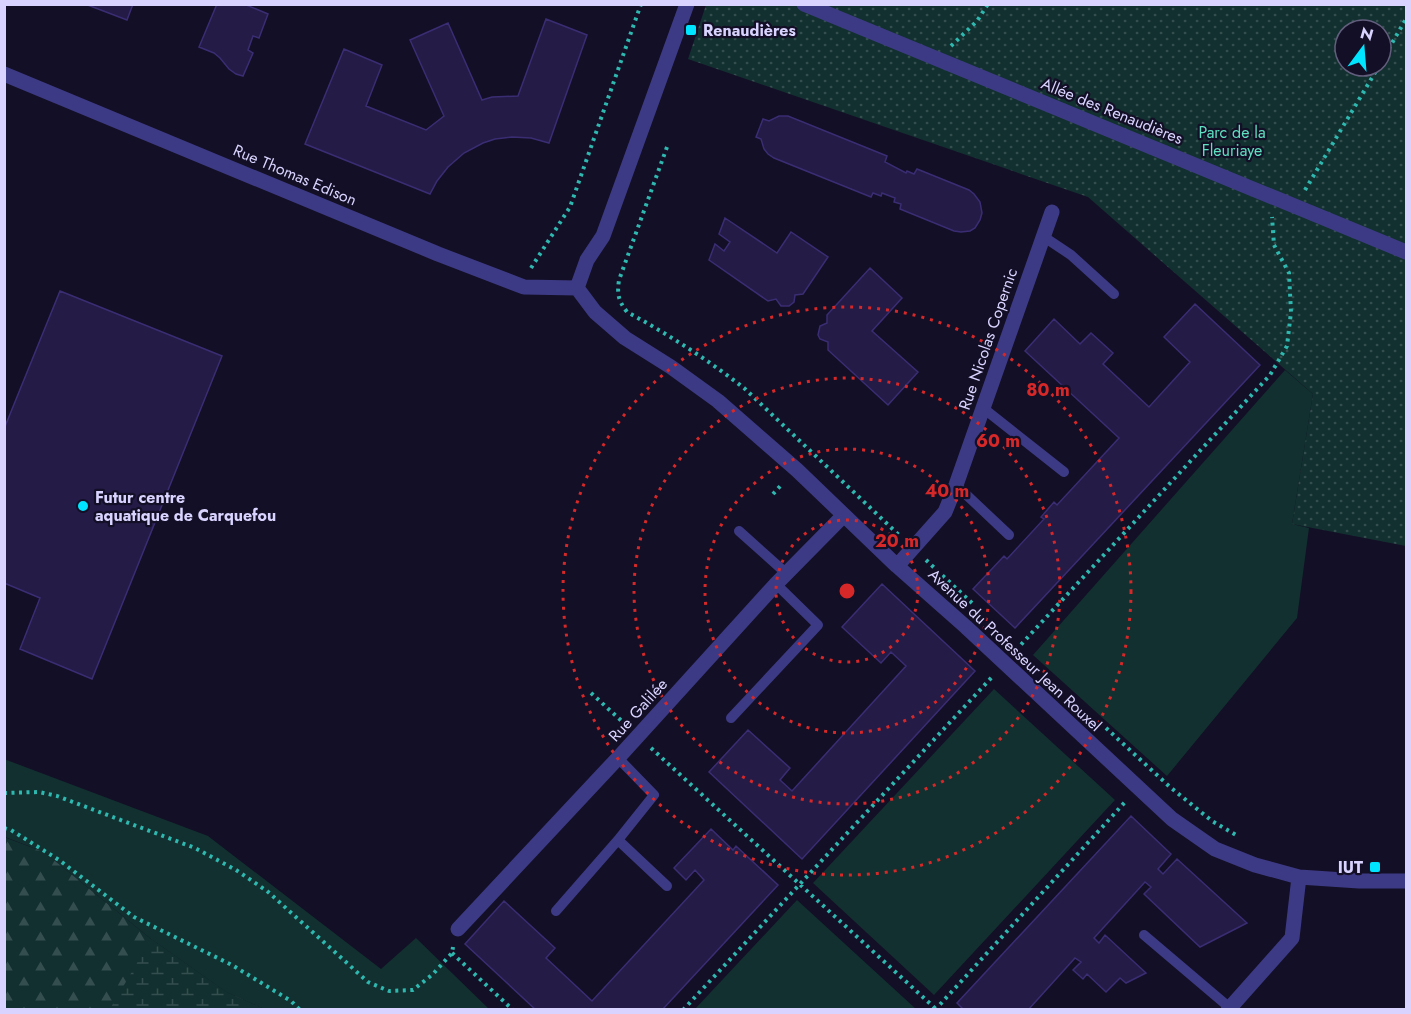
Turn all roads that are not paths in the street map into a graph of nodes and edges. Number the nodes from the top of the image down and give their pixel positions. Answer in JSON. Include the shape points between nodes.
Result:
{"nodes":[{"id":1,"x":687,"y":4,"type":"edge"},
{"id":2,"x":804,"y":4,"type":"edge"},
{"id":3,"x":4,"y":74,"type":"edge"},
{"id":4,"x":1052,"y":212,"type":"dead end"},
{"id":5,"x":1044,"y":237,"type":"junction"},
{"id":6,"x":1407,"y":252,"type":"edge"},
{"id":7,"x":577,"y":288,"type":"junction"},
{"id":8,"x":1114,"y":294,"type":"dead end"},
{"id":9,"x":983,"y":408,"type":"junction"},
{"id":10,"x":1064,"y":472,"type":"dead end"},
{"id":11,"x":956,"y":485,"type":"junction"},
{"id":12,"x":844,"y":515,"type":"junction"},
{"id":13,"x":739,"y":531,"type":"dead end"},
{"id":14,"x":1009,"y":535,"type":"dead end"},
{"id":15,"x":897,"y":566,"type":"junction"},
{"id":16,"x":781,"y":579,"type":"junction"},
{"id":17,"x":731,"y":718,"type":"dead end"},
{"id":18,"x":618,"y":758,"type":"junction"},
{"id":19,"x":618,"y":840,"type":"junction"},
{"id":20,"x":1299,"y":877,"type":"junction"},
{"id":21,"x":1407,"y":881,"type":"edge"},
{"id":22,"x":667,"y":886,"type":"dead end"},
{"id":23,"x":556,"y":911,"type":"dead end"},
{"id":24,"x":458,"y":928,"type":"road end"},
{"id":25,"x":1144,"y":935,"type":"dead end"},
{"id":26,"x":1229,"y":1009,"type":"edge"}],
"edges":[{"from":1,"to":7,"type":"street","via":[[603,236],[586,260]]},
{"from":2,"to":6,"type":"street","name":"Allée des Renaudières"},
{"from":3,"to":7,"type":"street","name":"Rue Thomas Edison","via":[[524,287]]},
{"from":4,"to":5,"type":"street","name":"Rue Nicolas Copernic"},
{"from":5,"to":8,"type":"lane","via":[[1071,255]]},
{"from":5,"to":9,"type":"street","name":"Rue Nicolas Copernic"},
{"from":7,"to":12,"type":"street","name":"Avenue du Professeur Jean Rouxel","via":[[595,312],[625,338],[718,401]]},
{"from":9,"to":10,"type":"lane"},
{"from":9,"to":11,"type":"street","name":"Rue Nicolas Copernic"},
{"from":11,"to":14,"type":"lane"},
{"from":11,"to":15,"type":"street","name":"Rue Nicolas Copernic","via":[[945,512]]},
{"from":12,"to":15,"type":"street","name":"Avenue du Professeur Jean Rouxel"},
{"from":12,"to":16,"type":"street","name":"Rue Galilée"},
{"from":13,"to":16,"type":"lane"},
{"from":15,"to":20,"type":"street","name":"Avenue du Professeur Jean Rouxel","via":[[1172,819],[1215,849]]},
{"from":16,"to":17,"type":"lane","via":[[818,625]]},
{"from":16,"to":18,"type":"street","name":"Rue Galilée"},
{"from":18,"to":19,"type":"lane","via":[[654,795]]},
{"from":18,"to":24,"type":"street","name":"Rue Galilée"},
{"from":19,"to":22,"type":"lane"},
{"from":19,"to":23,"type":"lane"},
{"from":20,"to":21,"type":"street","name":"Avenue du Professeur Jean Rouxel"},
{"from":20,"to":26,"type":"street","via":[[1292,938]]},
{"from":25,"to":26,"type":"lane"}]}
